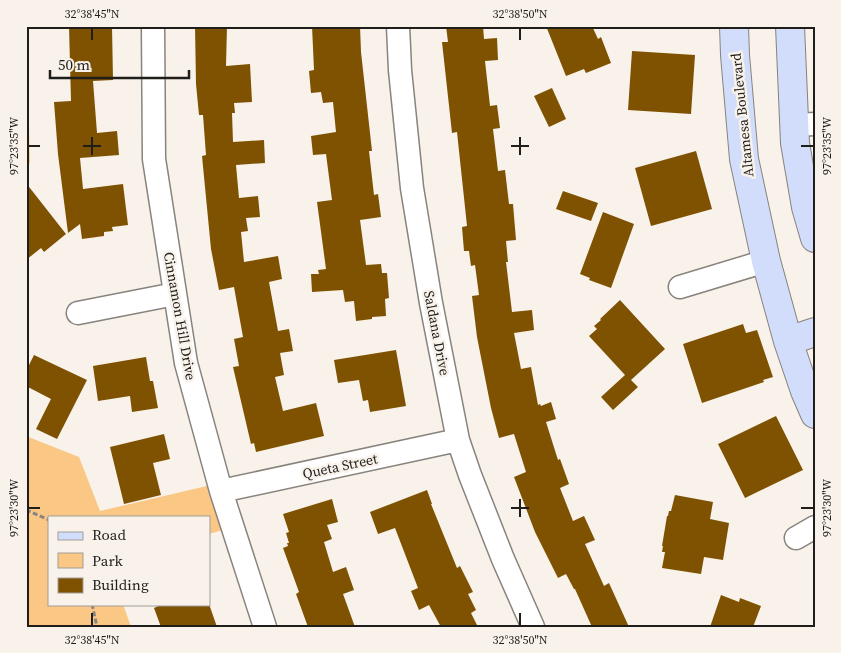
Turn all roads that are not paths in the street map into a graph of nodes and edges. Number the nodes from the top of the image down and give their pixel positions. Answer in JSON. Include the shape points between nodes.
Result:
{"nodes":[{"id":1,"x":153,"y":26,"type":"edge"},
{"id":2,"x":398,"y":26,"type":"edge"},
{"id":3,"x":734,"y":26,"type":"edge"},
{"id":4,"x":790,"y":26,"type":"edge"},
{"id":5,"x":805,"y":124,"type":"edge"},
{"id":6,"x":815,"y":238,"type":"edge"},
{"id":7,"x":766,"y":261,"type":"junction"},
{"id":8,"x":680,"y":287,"type":"dead end"},
{"id":9,"x":175,"y":294,"type":"junction"},
{"id":10,"x":78,"y":313,"type":"dead end"},
{"id":11,"x":815,"y":332,"type":"edge"},
{"id":12,"x":788,"y":341,"type":"junction"},
{"id":13,"x":815,"y":414,"type":"edge"},
{"id":14,"x":458,"y":440,"type":"junction"},
{"id":15,"x":221,"y":491,"type":"junction"},
{"id":16,"x":265,"y":627,"type":"edge"},
{"id":17,"x":534,"y":627,"type":"edge"}],
"edges":[{"from":1,"to":9,"type":"street","name":"Cinnamon Hill Drive","via":[[154,159]]},
{"from":2,"to":14,"type":"street","name":"Saldana Drive","via":[[412,188]]},
{"from":3,"to":7,"type":"main road","name":"Altamesa Boulevard","via":[[744,159]]},
{"from":4,"to":5,"type":"main road"},
{"from":5,"to":6,"type":"main road","via":[[795,143]]},
{"from":7,"to":8,"type":"street"},
{"from":7,"to":12,"type":"main road","name":"Altamesa Boulevard"},
{"from":9,"to":10,"type":"street"},
{"from":9,"to":15,"type":"street","name":"Cinnamon Hill Drive","via":[[186,363]]},
{"from":11,"to":12,"type":"main road"},
{"from":12,"to":13,"type":"main road","name":"Altamesa Boulevard"},
{"from":14,"to":15,"type":"street","name":"Queta Street"},
{"from":14,"to":17,"type":"street","name":"Saldana Drive","via":[[500,551]]},
{"from":15,"to":16,"type":"street","name":"Cinnamon Hill Drive"}]}
